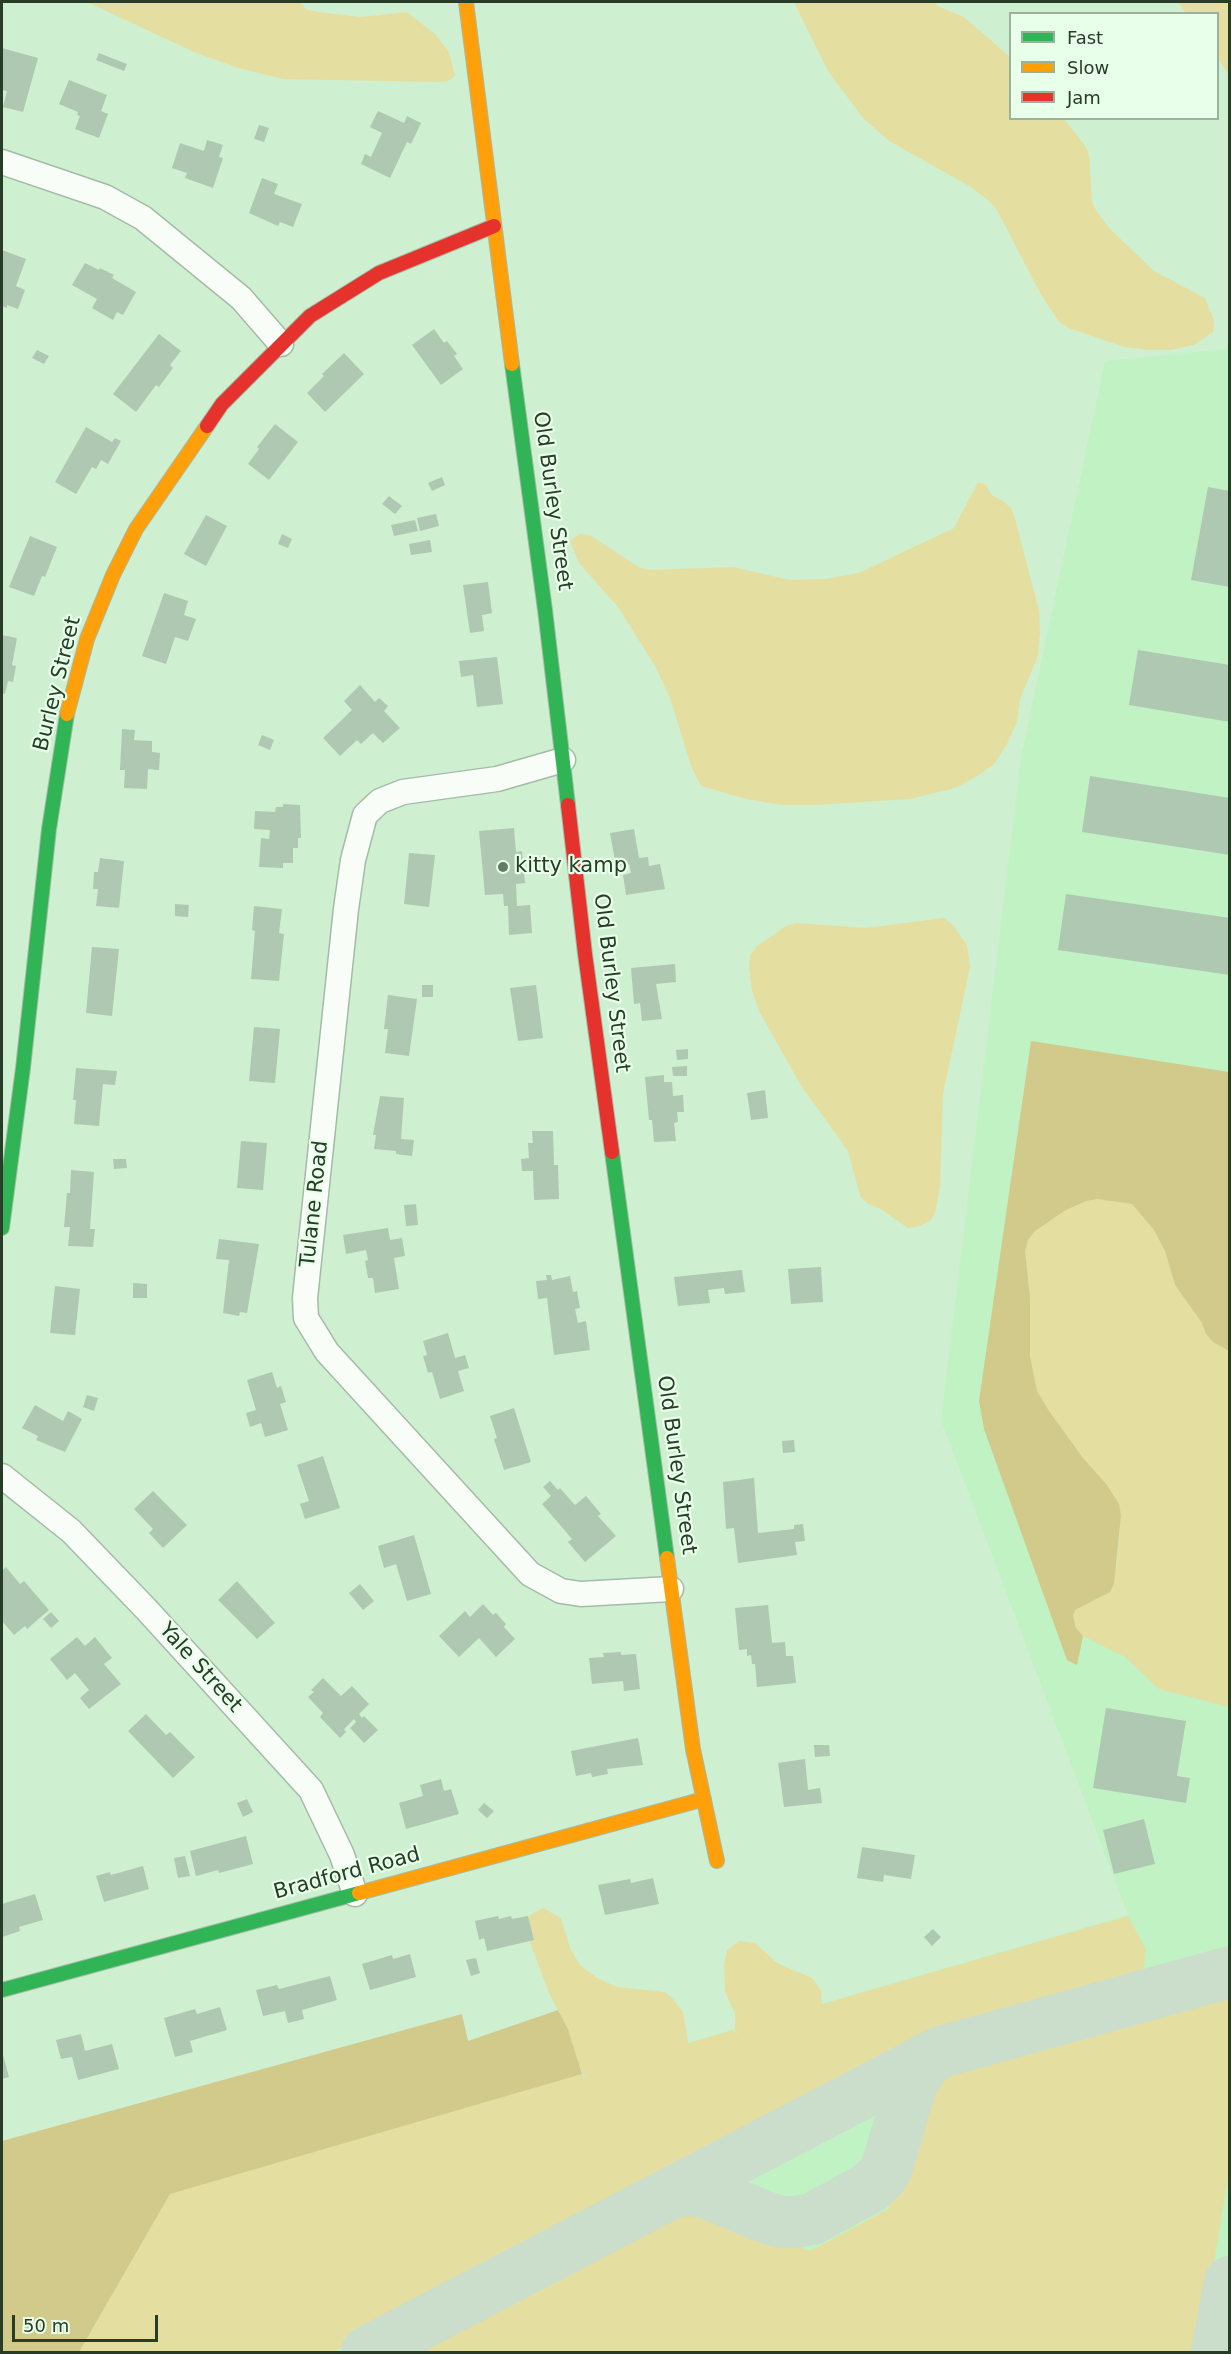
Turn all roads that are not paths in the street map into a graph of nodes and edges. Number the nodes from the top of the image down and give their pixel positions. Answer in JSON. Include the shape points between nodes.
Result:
{"nodes":[{"id":1,"x":466,"y":2,"type":"edge"},
{"id":2,"x":2,"y":162,"type":"edge"},
{"id":3,"x":494,"y":226,"type":"junction"},
{"id":4,"x":281,"y":344,"type":"junction"},
{"id":5,"x":563,"y":760,"type":"junction"},
{"id":6,"x":2,"y":1228,"type":"edge"},
{"id":7,"x":2,"y":1476,"type":"edge"},
{"id":8,"x":670,"y":1589,"type":"junction"},
{"id":9,"x":704,"y":1798,"type":"junction"},
{"id":10,"x":717,"y":1861,"type":"dead end"},
{"id":11,"x":355,"y":1893,"type":"junction"},
{"id":12,"x":2,"y":1990,"type":"edge"}],
"edges":[{"from":1,"to":3,"type":"street","name":"Old Burley Street"},
{"from":2,"to":4,"type":"street","via":[[105,197],[142,218],[242,298]]},
{"from":3,"to":4,"type":"street","name":"Burley Street","via":[[378,273],[310,316]]},
{"from":3,"to":5,"type":"street","name":"Old Burley Street"},
{"from":4,"to":6,"type":"street","name":"Burley Street","via":[[222,404],[136,530],[87,639],[65,721],[49,829]]},
{"from":5,"to":8,"type":"street","name":"Old Burley Street","via":[[586,965]]},
{"from":5,"to":8,"type":"street","name":"Tulane Road","via":[[497,779],[403,792],[380,801],[365,815],[346,909],[306,1318],[327,1352],[530,1574],[561,1591],[581,1594]]},
{"from":7,"to":11,"type":"street","name":"Yale Street","via":[[71,1531],[311,1790]]},
{"from":8,"to":9,"type":"street","name":"Old Burley Street"},
{"from":9,"to":10,"type":"street","name":"Old Burley Street"},
{"from":9,"to":11,"type":"street","name":"Bradford Road"},
{"from":11,"to":12,"type":"street","name":"Bradford Road"}]}
